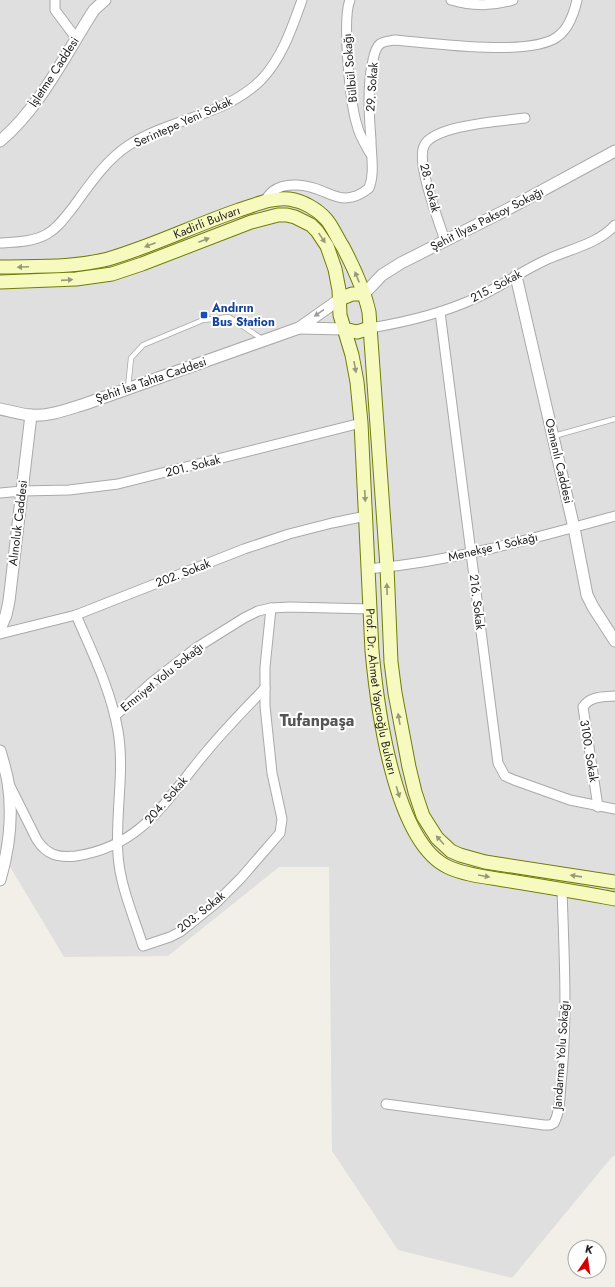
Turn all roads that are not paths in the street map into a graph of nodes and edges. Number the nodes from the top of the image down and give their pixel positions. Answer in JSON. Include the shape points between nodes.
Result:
{"nodes":[{"id":1,"x":55,"y":0,"type":"edge"},
{"id":2,"x":105,"y":0,"type":"edge"},
{"id":3,"x":302,"y":0,"type":"edge"},
{"id":4,"x":350,"y":0,"type":"edge"},
{"id":5,"x":451,"y":0,"type":"edge"},
{"id":6,"x":513,"y":0,"type":"edge"},
{"id":7,"x":577,"y":0,"type":"edge"},
{"id":8,"x":76,"y":38,"type":"junction"},
{"id":9,"x":525,"y":118,"type":"dead end"},
{"id":10,"x":0,"y":141,"type":"edge"},
{"id":11,"x":615,"y":151,"type":"edge"},
{"id":12,"x":371,"y":156,"type":"junction"},
{"id":13,"x":263,"y":203,"type":"junction"},
{"id":14,"x":615,"y":224,"type":"edge"},
{"id":15,"x":445,"y":241,"type":"junction"},
{"id":16,"x":0,"y":243,"type":"edge"},
{"id":17,"x":0,"y":267,"type":"edge"},
{"id":18,"x":516,"y":276,"type":"junction"},
{"id":19,"x":0,"y":282,"type":"edge"},
{"id":20,"x":364,"y":294,"type":"junction"},
{"id":21,"x":340,"y":299,"type":"junction"},
{"id":22,"x":440,"y":312,"type":"junction"},
{"id":23,"x":299,"y":328,"type":"junction"},
{"id":24,"x":370,"y":328,"type":"junction"},
{"id":25,"x":344,"y":329,"type":"junction"},
{"id":26,"x":264,"y":340,"type":"junction"},
{"id":27,"x":128,"y":388,"type":"junction"},
{"id":28,"x":0,"y":409,"type":"edge"},
{"id":29,"x":31,"y":416,"type":"junction"},
{"id":30,"x":615,"y":419,"type":"edge"},
{"id":31,"x":361,"y":423,"type":"junction"},
{"id":32,"x":554,"y":436,"type":"junction"},
{"id":33,"x":22,"y":491,"type":"junction"},
{"id":34,"x":0,"y":493,"type":"edge"},
{"id":35,"x":366,"y":516,"type":"junction"},
{"id":36,"x":615,"y":516,"type":"edge"},
{"id":37,"x":574,"y":528,"type":"junction"},
{"id":38,"x":471,"y":554,"type":"junction"},
{"id":39,"x":387,"y":567,"type":"junction"},
{"id":40,"x":368,"y":569,"type":"junction"},
{"id":41,"x":271,"y":608,"type":"junction"},
{"id":42,"x":371,"y":610,"type":"junction"},
{"id":43,"x":76,"y":614,"type":"junction"},
{"id":44,"x":0,"y":629,"type":"edge"},
{"id":45,"x":0,"y":634,"type":"edge"},
{"id":46,"x":615,"y":641,"type":"edge"},
{"id":47,"x":265,"y":688,"type":"junction"},
{"id":48,"x":615,"y":696,"type":"edge"},
{"id":49,"x":115,"y":716,"type":"junction"},
{"id":50,"x":0,"y":751,"type":"edge"},
{"id":51,"x":8,"y":781,"type":"junction"},
{"id":52,"x":598,"y":807,"type":"junction"},
{"id":53,"x":615,"y":809,"type":"edge"},
{"id":54,"x":118,"y":843,"type":"junction"},
{"id":55,"x":0,"y":880,"type":"edge"},
{"id":56,"x":615,"y":882,"type":"edge"},
{"id":57,"x":562,"y":890,"type":"junction"},
{"id":58,"x":615,"y":899,"type":"edge"},
{"id":59,"x":386,"y":1104,"type":"dead end"}],
"edges":[{"from":1,"to":8,"type":"street","via":[[55,10]]},
{"from":2,"to":8,"type":"street","name":"İşletme Caddesi","via":[[94,10]]},
{"from":3,"to":16,"type":"street","name":"Serintepe Yeni Sokak","via":[[286,44],[278,58],[270,70],[240,97],[211,112],[128,146],[99,173],[65,217],[47,234],[28,240]]},
{"from":4,"to":12,"type":"street","name":"Bülbül Sokağı","via":[[346,26],[354,114]]},
{"from":5,"to":6,"type":"street","via":[[482,5]]},
{"from":7,"to":12,"type":"street","name":"29. Sokak","via":[[570,21],[558,37],[538,45],[464,47],[395,40],[380,44],[374,57],[370,80]]},
{"from":8,"to":10,"type":"street","name":"İşletme Caddesi","via":[[45,88]]},
{"from":9,"to":15,"type":"street","name":"28. Sokak","via":[[450,129],[427,141],[422,152],[425,175]]},
{"from":11,"to":15,"type":"street","name":"Şehit İlyas Paksoy Sokağı"},
{"from":12,"to":13,"type":"street","name":"29. Sokak","via":[[372,182],[369,188],[357,196],[336,197],[307,186],[289,186],[272,191]]},
{"from":13,"to":17,"type":"main road","name":"Kadirli Bulvarı","one_way":true,"via":[[97,262],[60,266]]},
{"from":20,"to":13,"type":"main road","name":"Kadirli Bulvarı","one_way":true,"via":[[350,261],[325,218],[310,206],[289,199]]},
{"from":14,"to":18,"type":"street","name":"215. Sokak","via":[[595,240],[548,259]]},
{"from":15,"to":20,"type":"street","name":"Şehit İlyas Paksoy Sokağı","via":[[391,269]]},
{"from":18,"to":22,"type":"street","name":"215. Sokak","via":[[479,296]]},
{"from":18,"to":32,"type":"street","name":"Osmanlı Caddesi"},
{"from":19,"to":21,"type":"main road","name":"Kadirli Bulvarı","one_way":true,"via":[[108,275],[251,222],[269,216],[287,215],[311,225],[323,238],[335,269]]},
{"from":20,"to":21,"type":"main road","via":[[352,294]]},
{"from":20,"to":24,"type":"main road","name":"Kadirli Bulvarı","via":[[370,312]]},
{"from":21,"to":23,"type":"street","name":"Şehit İsa Tahta Caddesi","one_way":true},
{"from":21,"to":25,"type":"main road","name":"Kadirli Bulvarı","via":[[340,315]]},
{"from":22,"to":24,"type":"street","name":"215. Sokak"},
{"from":22,"to":38,"type":"street","name":"216. Sokak"},
{"from":23,"to":25,"type":"street","name":"Şehit İsa Tahta Caddesi"},
{"from":23,"to":26,"type":"street","name":"Şehit İsa Tahta Caddesi"},
{"from":24,"to":25,"type":"main road","via":[[357,332]]},
{"from":24,"to":39,"type":"main road","name":"Prof. Dr. Ahmet Yaycıoğlu Bulvarı"},
{"from":25,"to":31,"type":"main road","name":"Prof. Dr. Ahmet Yaycıoğlu Bulvarı","one_way":true,"via":[[354,362]]},
{"from":26,"to":27,"type":"street","name":"Şehit İsa Tahta Caddesi"},
{"from":26,"to":27,"type":"lane","via":[[229,317],[203,320],[142,345],[131,358]]},
{"from":27,"to":29,"type":"street","name":"Şehit İsa Tahta Caddesi","via":[[56,412]]},
{"from":28,"to":29,"type":"street","name":"Şehit İsa Tahta Caddesi"},
{"from":29,"to":33,"type":"street","name":"Alınoluk Caddesi"},
{"from":30,"to":32,"type":"lane"},
{"from":31,"to":33,"type":"street","name":"201. Sokak","via":[[118,484],[69,490]]},
{"from":31,"to":35,"type":"main road","name":"Prof. Dr. Ahmet Yaycıoğlu Bulvarı","one_way":true},
{"from":32,"to":37,"type":"street","name":"Osmanlı Caddesi"},
{"from":33,"to":34,"type":"street","name":"201. Sokak"},
{"from":33,"to":44,"type":"street","name":"Alınoluk Caddesi","via":[[9,601]]},
{"from":35,"to":40,"type":"main road","name":"Prof. Dr. Ahmet Yaycıoğlu Bulvarı"},
{"from":35,"to":43,"type":"street","name":"202. Sokak","via":[[271,540]]},
{"from":36,"to":37,"type":"street","name":"Menekşe 1 Sokağı"},
{"from":37,"to":38,"type":"street","name":"Menekşe 1 Sokağı"},
{"from":37,"to":46,"type":"street","name":"Osmanlı Caddesi","via":[[587,595]]},
{"from":38,"to":39,"type":"street","name":"Menekşe 1 Sokağı"},
{"from":38,"to":52,"type":"street","name":"216. Sokak","via":[[498,763],[501,770],[505,776],[543,791]]},
{"from":39,"to":40,"type":"street","name":"Menekşe 1 Sokağı"},
{"from":56,"to":39,"type":"main road","name":"Prof. Dr. Ahmet Yaycıoğlu Bulvarı","one_way":true,"via":[[471,859],[451,851],[437,838],[423,816],[403,738],[391,662]]},
{"from":40,"to":42,"type":"main road","name":"Prof. Dr. Ahmet Yaycıoğlu Bulvarı"},
{"from":41,"to":42,"type":"street","name":"Emniyet Yolu Sokağı"},
{"from":41,"to":47,"type":"street","name":"203. Sokak"},
{"from":41,"to":49,"type":"street","name":"Emniyet Yolu Sokağı","via":[[244,618],[196,648],[152,682]]},
{"from":42,"to":57,"type":"main road","name":"Prof. Dr. Ahmet Yaycıoğlu Bulvarı","one_way":true,"via":[[380,713],[396,783],[408,821],[416,836],[432,855],[448,867]]},
{"from":43,"to":45,"type":"street","name":"202. Sokak"},
{"from":43,"to":49,"type":"street","name":"203. Sokak","via":[[109,693]]},
{"from":47,"to":54,"type":"street","name":"204. Sokak","via":[[207,750],[150,820],[130,837]]},
{"from":47,"to":54,"type":"street","name":"203. Sokak","via":[[269,754],[282,826],[273,842],[241,878],[216,903],[180,932],[143,946],[124,887]]},
{"from":48,"to":52,"type":"street","name":"3100. Sokak","via":[[593,699],[583,707]]},
{"from":49,"to":54,"type":"street","name":"203. Sokak","via":[[120,750]]},
{"from":50,"to":51,"type":"street"},
{"from":51,"to":54,"type":"street","name":"204. Sokak","via":[[37,840],[50,854],[88,854]]},
{"from":51,"to":55,"type":"street","via":[[9,832]]},
{"from":52,"to":53,"type":"street","name":"216. Sokak"},
{"from":57,"to":58,"type":"main road","name":"Prof. Dr. Ahmet Yaycıoğlu Bulvarı"},
{"from":57,"to":59,"type":"street","name":"Jandarma Yolu Sokağı","via":[[565,1004],[563,1065],[558,1111],[554,1123],[544,1125]]}]}
